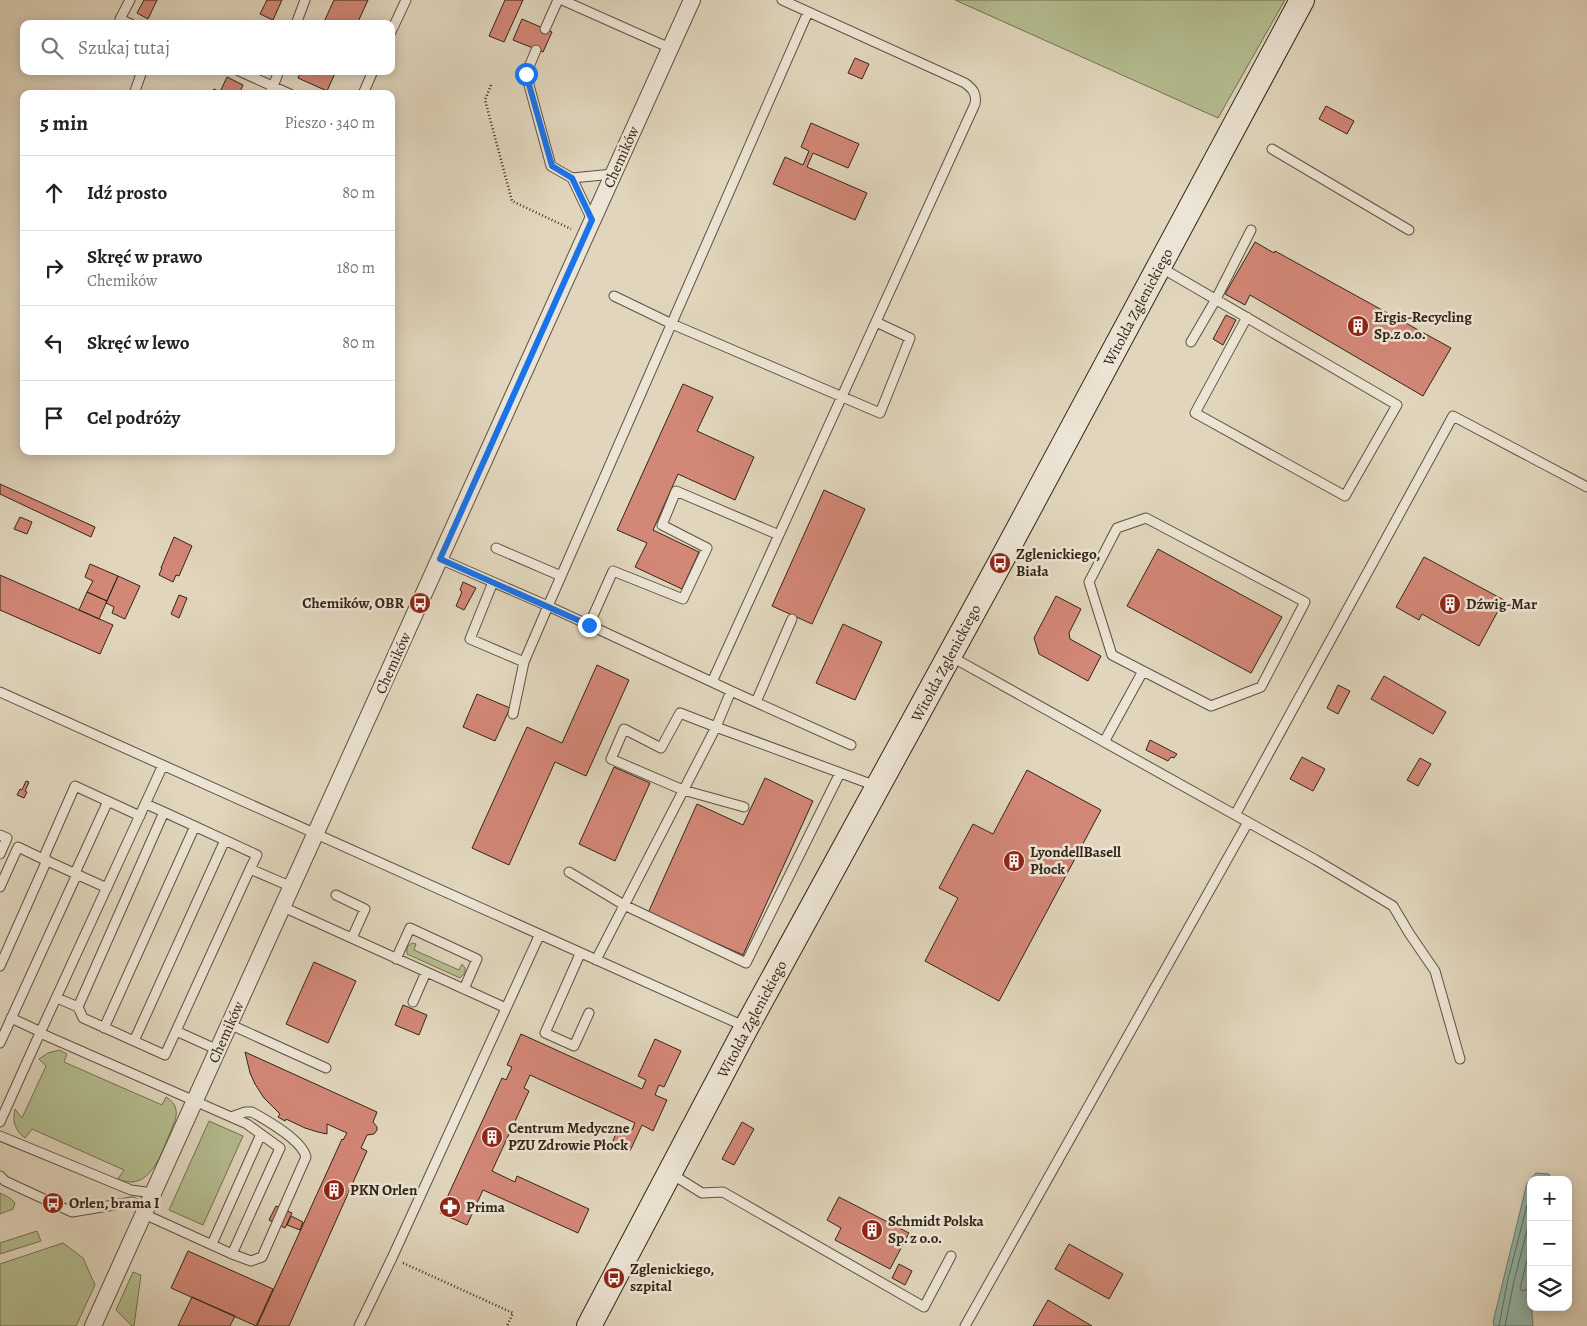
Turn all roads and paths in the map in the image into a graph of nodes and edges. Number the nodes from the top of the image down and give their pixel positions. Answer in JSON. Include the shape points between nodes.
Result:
{"nodes":[{"id":1,"x":130,"y":0,"type":"edge"},
{"id":2,"x":305,"y":0,"type":"edge"},
{"id":3,"x":406,"y":0,"type":"edge"},
{"id":4,"x":558,"y":0,"type":"edge"},
{"id":5,"x":562,"y":0,"type":"edge"},
{"id":6,"x":692,"y":0,"type":"edge"},
{"id":7,"x":782,"y":0,"type":"edge"},
{"id":8,"x":1302,"y":0,"type":"edge"},
{"id":9,"x":808,"y":12,"type":"junction"},
{"id":10,"x":298,"y":19,"type":"edge"},
{"id":11,"x":122,"y":20,"type":"edge"},
{"id":12,"x":395,"y":23,"type":"edge"},
{"id":13,"x":545,"y":29,"type":"dead end"},
{"id":14,"x":670,"y":48,"type":"junction"},
{"id":15,"x":536,"y":50,"type":"dead end"},
{"id":16,"x":141,"y":75,"type":"edge"},
{"id":17,"x":246,"y":75,"type":"edge"},
{"id":18,"x":277,"y":75,"type":"edge"},
{"id":19,"x":371,"y":75,"type":"edge"},
{"id":20,"x":491,"y":85,"type":"dead end"},
{"id":21,"x":135,"y":90,"type":"edge"},
{"id":22,"x":271,"y":90,"type":"edge"},
{"id":23,"x":365,"y":90,"type":"edge"},
{"id":24,"x":1272,"y":149,"type":"dead end"},
{"id":25,"x":613,"y":174,"type":"junction"},
{"id":26,"x":572,"y":178,"type":"junction"},
{"id":27,"x":592,"y":220,"type":"junction"},
{"id":28,"x":1251,"y":230,"type":"dead end"},
{"id":29,"x":1409,"y":230,"type":"dead end"},
{"id":30,"x":577,"y":232,"type":"dead end"},
{"id":31,"x":1160,"y":267,"type":"junction"},
{"id":32,"x":614,"y":296,"type":"dead end"},
{"id":33,"x":1216,"y":299,"type":"junction"},
{"id":34,"x":1247,"y":317,"type":"junction"},
{"id":35,"x":876,"y":322,"type":"junction"},
{"id":36,"x":672,"y":324,"type":"junction"},
{"id":37,"x":1191,"y":342,"type":"dead end"},
{"id":38,"x":842,"y":396,"type":"junction"},
{"id":39,"x":1587,"y":487,"type":"edge"},
{"id":40,"x":779,"y":535,"type":"junction"},
{"id":41,"x":496,"y":548,"type":"dead end"},
{"id":42,"x":440,"y":559,"type":"junction"},
{"id":43,"x":561,"y":576,"type":"junction"},
{"id":44,"x":493,"y":582,"type":"junction"},
{"id":45,"x":548,"y":606,"type":"junction"},
{"id":46,"x":792,"y":619,"type":"dead end"},
{"id":47,"x":589,"y":625,"type":"junction"},
{"id":48,"x":950,"y":656,"type":"junction"},
{"id":49,"x":524,"y":662,"type":"junction"},
{"id":50,"x":1143,"y":671,"type":"junction"},
{"id":51,"x":712,"y":682,"type":"junction"},
{"id":52,"x":731,"y":691,"type":"junction"},
{"id":53,"x":0,"y":692,"type":"edge"},
{"id":54,"x":756,"y":702,"type":"junction"},
{"id":55,"x":513,"y":714,"type":"dead end"},
{"id":56,"x":716,"y":727,"type":"junction"},
{"id":57,"x":1104,"y":742,"type":"junction"},
{"id":58,"x":851,"y":745,"type":"dead end"},
{"id":59,"x":163,"y":765,"type":"junction"},
{"id":60,"x":840,"y":773,"type":"junction"},
{"id":61,"x":879,"y":787,"type":"junction"},
{"id":62,"x":684,"y":790,"type":"junction"},
{"id":63,"x":108,"y":801,"type":"junction"},
{"id":64,"x":146,"y":804,"type":"junction"},
{"id":65,"x":744,"y":807,"type":"dead end"},
{"id":66,"x":164,"y":812,"type":"junction"},
{"id":67,"x":1235,"y":815,"type":"junction"},
{"id":68,"x":140,"y":816,"type":"junction"},
{"id":69,"x":1248,"y":822,"type":"junction"},
{"id":70,"x":195,"y":826,"type":"junction"},
{"id":71,"x":316,"y":833,"type":"junction"},
{"id":72,"x":0,"y":835,"type":"edge"},
{"id":73,"x":225,"y":840,"type":"junction"},
{"id":74,"x":0,"y":854,"type":"edge"},
{"id":75,"x":45,"y":859,"type":"junction"},
{"id":76,"x":250,"y":869,"type":"junction"},
{"id":77,"x":568,"y":872,"type":"dead end"},
{"id":78,"x":76,"y":874,"type":"junction"},
{"id":79,"x":0,"y":887,"type":"edge"},
{"id":80,"x":292,"y":887,"type":"junction"},
{"id":81,"x":107,"y":888,"type":"junction"},
{"id":82,"x":336,"y":895,"type":"dead end"},
{"id":83,"x":624,"y":905,"type":"junction"},
{"id":84,"x":283,"y":907,"type":"junction"},
{"id":85,"x":539,"y":936,"type":"junction"},
{"id":86,"x":352,"y":938,"type":"junction"},
{"id":87,"x":580,"y":954,"type":"junction"},
{"id":88,"x":396,"y":958,"type":"junction"},
{"id":89,"x":596,"y":960,"type":"junction"},
{"id":90,"x":0,"y":966,"type":"edge"},
{"id":91,"x":426,"y":972,"type":"junction"},
{"id":92,"x":464,"y":989,"type":"junction"},
{"id":93,"x":57,"y":998,"type":"junction"},
{"id":94,"x":413,"y":1002,"type":"dead end"},
{"id":95,"x":78,"y":1007,"type":"junction"},
{"id":96,"x":506,"y":1008,"type":"junction"},
{"id":97,"x":589,"y":1013,"type":"dead end"},
{"id":98,"x":12,"y":1018,"type":"junction"},
{"id":99,"x":229,"y":1024,"type":"junction"},
{"id":100,"x":104,"y":1028,"type":"junction"},
{"id":101,"x":746,"y":1028,"type":"junction"},
{"id":102,"x":176,"y":1031,"type":"junction"},
{"id":103,"x":41,"y":1032,"type":"junction"},
{"id":104,"x":134,"y":1041,"type":"junction"},
{"id":105,"x":0,"y":1043,"type":"edge"},
{"id":106,"x":218,"y":1050,"type":"junction"},
{"id":107,"x":1460,"y":1058,"type":"dead end"},
{"id":108,"x":326,"y":1068,"type":"dead end"},
{"id":109,"x":194,"y":1102,"type":"junction"},
{"id":110,"x":232,"y":1117,"type":"junction"},
{"id":111,"x":0,"y":1122,"type":"edge"},
{"id":112,"x":261,"y":1134,"type":"junction"},
{"id":113,"x":0,"y":1136,"type":"edge"},
{"id":114,"x":670,"y":1173,"type":"junction"},
{"id":115,"x":0,"y":1176,"type":"edge"},
{"id":116,"x":148,"y":1205,"type":"junction"},
{"id":117,"x":212,"y":1244,"type":"junction"},
{"id":118,"x":232,"y":1254,"type":"junction"},
{"id":119,"x":951,"y":1256,"type":"dead end"},
{"id":120,"x":392,"y":1258,"type":"junction"},
{"id":121,"x":93,"y":1326,"type":"edge"},
{"id":122,"x":359,"y":1326,"type":"edge"},
{"id":123,"x":507,"y":1326,"type":"edge"},
{"id":124,"x":589,"y":1326,"type":"edge"},
{"id":125,"x":965,"y":1326,"type":"edge"}],
"edges":[{"from":1,"to":11,"type":"lane"},
{"from":2,"to":10,"type":"lane"},
{"from":3,"to":12,"type":"lane"},
{"from":4,"to":13,"type":"lane"},
{"from":5,"to":14,"type":"lane"},
{"from":6,"to":14,"type":"street","name":"Chemików"},
{"from":7,"to":9,"type":"lane"},
{"from":8,"to":31,"type":"street","name":"Witolda Zglenickiego"},
{"from":9,"to":35,"type":"lane","via":[[965,83],[976,98]]},
{"from":9,"to":36,"type":"lane"},
{"from":14,"to":25,"type":"street","name":"Chemików"},
{"from":15,"to":26,"type":"lane","via":[[526,74],[552,166]]},
{"from":16,"to":21,"type":"lane"},
{"from":17,"to":22,"type":"lane"},
{"from":18,"to":22,"type":"lane"},
{"from":19,"to":23,"type":"lane"},
{"from":20,"to":30,"type":"path","via":[[485,100],[512,201]]},
{"from":24,"to":29,"type":"lane"},
{"from":25,"to":26,"type":"lane"},
{"from":25,"to":27,"type":"street","name":"Chemików"},
{"from":26,"to":27,"type":"lane"},
{"from":27,"to":42,"type":"street","name":"Chemików"},
{"from":28,"to":33,"type":"lane"},
{"from":31,"to":33,"type":"lane"},
{"from":31,"to":48,"type":"street","name":"Witolda Zglenickiego"},
{"from":32,"to":36,"type":"lane"},
{"from":33,"to":34,"type":"lane"},
{"from":33,"to":37,"type":"lane"},
{"from":34,"to":34,"type":"lane","via":[[1397,405],[1345,496],[1195,413]]},
{"from":35,"to":38,"type":"lane"},
{"from":35,"to":38,"type":"lane","via":[[910,338],[880,413]]},
{"from":36,"to":38,"type":"lane"},
{"from":36,"to":43,"type":"lane"},
{"from":38,"to":40,"type":"lane"},
{"from":39,"to":67,"type":"lane","via":[[1453,416]]},
{"from":40,"to":47,"type":"lane","via":[[676,491],[662,525],[707,548],[683,599],[613,572]]},
{"from":40,"to":51,"type":"lane"},
{"from":41,"to":43,"type":"lane"},
{"from":42,"to":44,"type":"lane"},
{"from":42,"to":71,"type":"street","name":"Chemików"},
{"from":43,"to":45,"type":"lane"},
{"from":44,"to":45,"type":"lane"},
{"from":44,"to":49,"type":"lane","via":[[470,639]]},
{"from":45,"to":47,"type":"lane"},
{"from":45,"to":49,"type":"lane"},
{"from":46,"to":54,"type":"lane"},
{"from":47,"to":51,"type":"lane"},
{"from":48,"to":57,"type":"lane"},
{"from":48,"to":61,"type":"street","name":"Witolda Zglenickiego"},
{"from":49,"to":55,"type":"lane"},
{"from":50,"to":50,"type":"lane","via":[[1112,655],[1089,582],[1117,528],[1146,518],[1305,602],[1261,687],[1211,706]]},
{"from":50,"to":57,"type":"lane"},
{"from":51,"to":52,"type":"lane"},
{"from":52,"to":54,"type":"lane"},
{"from":52,"to":56,"type":"lane"},
{"from":53,"to":59,"type":"lane"},
{"from":54,"to":58,"type":"lane"},
{"from":56,"to":60,"type":"lane"},
{"from":56,"to":62,"type":"lane"},
{"from":56,"to":62,"type":"lane","via":[[680,713],[661,748],[624,729],[611,759]]},
{"from":57,"to":67,"type":"lane"},
{"from":59,"to":64,"type":"lane"},
{"from":59,"to":71,"type":"lane"},
{"from":60,"to":61,"type":"lane"},
{"from":60,"to":83,"type":"lane","via":[[746,963]]},
{"from":61,"to":101,"type":"street","name":"Witolda Zglenickiego"},
{"from":62,"to":65,"type":"lane"},
{"from":62,"to":83,"type":"lane"},
{"from":63,"to":68,"type":"lane"},
{"from":63,"to":75,"type":"lane","via":[[75,786]]},
{"from":63,"to":78,"type":"lane"},
{"from":64,"to":66,"type":"lane"},
{"from":64,"to":68,"type":"lane"},
{"from":66,"to":70,"type":"lane"},
{"from":66,"to":95,"type":"lane"},
{"from":67,"to":69,"type":"lane"},
{"from":68,"to":81,"type":"lane"},
{"from":69,"to":107,"type":"lane","via":[[1394,906],[1435,971]]},
{"from":69,"to":125,"type":"lane"},
{"from":70,"to":73,"type":"lane"},
{"from":70,"to":100,"type":"lane"},
{"from":71,"to":80,"type":"street","name":"Chemików"},
{"from":71,"to":85,"type":"lane"},
{"from":72,"to":74,"type":"lane","via":[[6,838]]},
{"from":73,"to":76,"type":"lane","via":[[257,855]]},
{"from":73,"to":104,"type":"lane"},
{"from":75,"to":78,"type":"lane"},
{"from":75,"to":79,"type":"lane","via":[[18,847]]},
{"from":75,"to":90,"type":"lane"},
{"from":76,"to":80,"type":"lane"},
{"from":76,"to":102,"type":"lane"},
{"from":77,"to":83,"type":"lane"},
{"from":78,"to":81,"type":"lane"},
{"from":78,"to":98,"type":"lane"},
{"from":80,"to":84,"type":"street","name":"Chemików"},
{"from":81,"to":93,"type":"lane"},
{"from":82,"to":86,"type":"lane","via":[[364,909]]},
{"from":83,"to":89,"type":"lane"},
{"from":84,"to":86,"type":"lane"},
{"from":84,"to":99,"type":"street","name":"Chemików"},
{"from":85,"to":87,"type":"lane"},
{"from":85,"to":96,"type":"lane"},
{"from":86,"to":88,"type":"lane"},
{"from":87,"to":89,"type":"lane"},
{"from":87,"to":97,"type":"lane","via":[[545,1032],[574,1046]]},
{"from":88,"to":91,"type":"lane"},
{"from":88,"to":92,"type":"lane","via":[[410,928],[477,959]]},
{"from":89,"to":101,"type":"lane"},
{"from":91,"to":92,"type":"lane"},
{"from":91,"to":94,"type":"lane"},
{"from":92,"to":96,"type":"lane"},
{"from":93,"to":95,"type":"lane"},
{"from":93,"to":103,"type":"lane"},
{"from":95,"to":100,"type":"lane","via":[[83,1018]]},
{"from":96,"to":120,"type":"lane"},
{"from":98,"to":103,"type":"lane"},
{"from":98,"to":105,"type":"lane"},
{"from":99,"to":106,"type":"street","name":"Chemików"},
{"from":99,"to":108,"type":"lane"},
{"from":100,"to":104,"type":"lane"},
{"from":101,"to":114,"type":"street","name":"Witolda Zglenickiego"},
{"from":102,"to":104,"type":"lane","via":[[165,1055]]},
{"from":102,"to":106,"type":"lane"},
{"from":103,"to":109,"type":"lane"},
{"from":103,"to":111,"type":"lane"},
{"from":106,"to":109,"type":"street","name":"Chemików"},
{"from":109,"to":110,"type":"lane"},
{"from":109,"to":116,"type":"street","name":"Chemików"},
{"from":110,"to":112,"type":"lane"},
{"from":110,"to":118,"type":"lane","via":[[252,1112],[296,1142],[306,1157],[262,1257],[251,1262]]},
{"from":112,"to":117,"type":"lane"},
{"from":112,"to":118,"type":"lane","via":[[280,1148]]},
{"from":113,"to":116,"type":"lane","via":[[131,1190]]},
{"from":114,"to":119,"type":"lane","via":[[702,1193],[723,1192],[924,1307]]},
{"from":114,"to":124,"type":"street","name":"Witolda Zglenickiego"},
{"from":115,"to":116,"type":"lane","via":[[72,1212],[132,1202]]},
{"from":116,"to":117,"type":"lane"},
{"from":116,"to":121,"type":"street","name":"Chemików"},
{"from":117,"to":118,"type":"lane"},
{"from":120,"to":122,"type":"lane"},
{"from":120,"to":123,"type":"path","via":[[513,1313]]}]}
